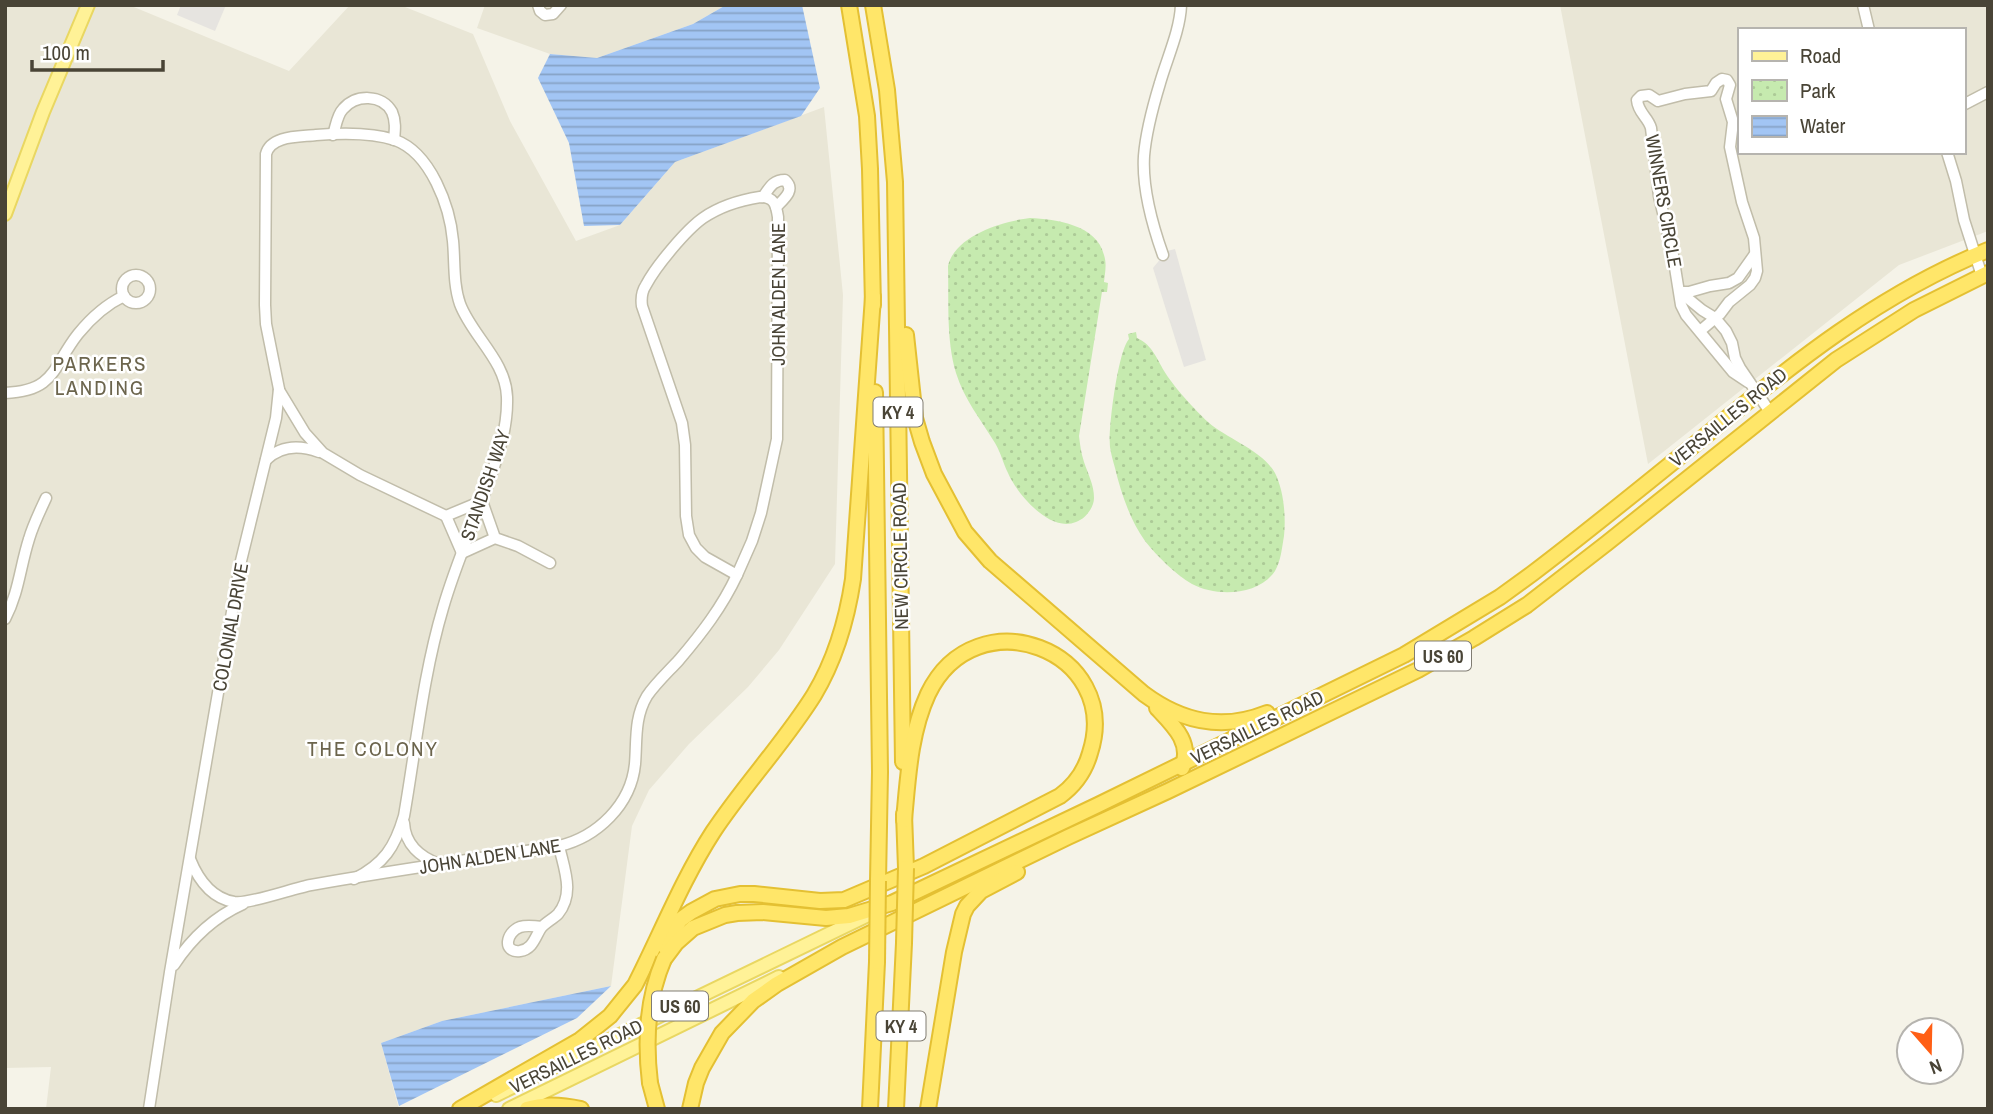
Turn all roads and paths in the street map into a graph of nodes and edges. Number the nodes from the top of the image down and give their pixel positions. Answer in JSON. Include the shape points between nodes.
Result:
{"nodes":[{"id":1,"x":88,"y":5,"type":"edge"},
{"id":2,"x":538,"y":5,"type":"edge"},
{"id":3,"x":561,"y":5,"type":"edge"},
{"id":4,"x":849,"y":5,"type":"edge"},
{"id":5,"x":873,"y":5,"type":"edge"},
{"id":6,"x":1181,"y":5,"type":"edge"},
{"id":7,"x":1863,"y":5,"type":"edge"},
{"id":8,"x":1869,"y":28,"type":"edge"},
{"id":9,"x":1712,"y":91,"type":"junction"},
{"id":10,"x":1988,"y":92,"type":"edge"},
{"id":11,"x":1726,"y":99,"type":"junction"},
{"id":12,"x":1658,"y":101,"type":"junction"},
{"id":13,"x":1965,"y":104,"type":"edge"},
{"id":14,"x":1649,"y":121,"type":"junction"},
{"id":15,"x":333,"y":135,"type":"junction"},
{"id":16,"x":394,"y":140,"type":"junction"},
{"id":17,"x":270,"y":146,"type":"joint"},
{"id":18,"x":1948,"y":154,"type":"edge"},
{"id":19,"x":764,"y":197,"type":"junction"},
{"id":20,"x":776,"y":207,"type":"junction"},
{"id":21,"x":5,"y":214,"type":"edge"},
{"id":22,"x":896,"y":245,"type":"junction"},
{"id":23,"x":1981,"y":253,"type":"edge"},
{"id":24,"x":1755,"y":254,"type":"junction"},
{"id":25,"x":1163,"y":255,"type":"dead end"},
{"id":26,"x":1985,"y":275,"type":"edge"},
{"id":27,"x":1680,"y":292,"type":"junction"},
{"id":28,"x":124,"y":296,"type":"dead end"},
{"id":29,"x":873,"y":297,"type":"junction"},
{"id":30,"x":1715,"y":318,"type":"junction"},
{"id":31,"x":1700,"y":331,"type":"junction"},
{"id":32,"x":1752,"y":387,"type":"junction"},
{"id":33,"x":279,"y":389,"type":"junction"},
{"id":34,"x":5,"y":393,"type":"edge"},
{"id":35,"x":1769,"y":412,"type":"junction"},
{"id":36,"x":323,"y":453,"type":"junction"},
{"id":37,"x":265,"y":461,"type":"junction"},
{"id":38,"x":46,"y":498,"type":"dead end"},
{"id":39,"x":482,"y":501,"type":"junction"},
{"id":40,"x":446,"y":516,"type":"junction"},
{"id":41,"x":495,"y":538,"type":"junction"},
{"id":42,"x":462,"y":553,"type":"junction"},
{"id":43,"x":550,"y":563,"type":"dead end"},
{"id":44,"x":737,"y":575,"type":"junction"},
{"id":45,"x":5,"y":619,"type":"edge"},
{"id":46,"x":1356,"y":679,"type":"junction"},
{"id":47,"x":1144,"y":694,"type":"junction"},
{"id":48,"x":1185,"y":762,"type":"junction"},
{"id":49,"x":1174,"y":788,"type":"junction"},
{"id":50,"x":1138,"y":805,"type":"junction"},
{"id":51,"x":404,"y":816,"type":"junction"},
{"id":52,"x":904,"y":820,"type":"junction"},
{"id":53,"x":559,"y":846,"type":"junction"},
{"id":54,"x":190,"y":859,"type":"junction"},
{"id":55,"x":439,"y":864,"type":"junction"},
{"id":56,"x":354,"y":879,"type":"junction"},
{"id":57,"x":252,"y":900,"type":"junction"},
{"id":58,"x":892,"y":903,"type":"junction"},
{"id":59,"x":542,"y":927,"type":"dead end"},
{"id":60,"x":842,"y":947,"type":"junction"},
{"id":61,"x":643,"y":969,"type":"junction"},
{"id":62,"x":170,"y":972,"type":"junction"},
{"id":63,"x":149,"y":1109,"type":"edge"},
{"id":64,"x":460,"y":1109,"type":"edge"},
{"id":65,"x":468,"y":1109,"type":"edge"},
{"id":66,"x":509,"y":1109,"type":"edge"},
{"id":67,"x":527,"y":1109,"type":"edge"},
{"id":68,"x":581,"y":1109,"type":"edge"},
{"id":69,"x":657,"y":1109,"type":"edge"},
{"id":70,"x":690,"y":1109,"type":"edge"},
{"id":71,"x":868,"y":1109,"type":"edge"},
{"id":72,"x":897,"y":1109,"type":"edge"},
{"id":73,"x":928,"y":1109,"type":"edge"}],
"edges":[{"from":1,"to":21,"type":"main road"},
{"from":2,"to":3,"type":"street","via":[[545,15]]},
{"from":4,"to":29,"type":"highway","name":"NEW CIRCLE ROAD","number":"KY 4","via":[[867,116]]},
{"from":5,"to":22,"type":"highway","name":"NEW CIRCLE ROAD","number":"KY 4","via":[[891,125]]},
{"from":6,"to":25,"type":"street","via":[[1149,122],[1144,158],[1154,229]]},
{"from":7,"to":8,"type":"street"},
{"from":9,"to":11,"type":"street"},
{"from":9,"to":11,"type":"street","name":"WINNERS CIRCLE","via":[[1716,83],[1727,80]]},
{"from":9,"to":12,"type":"street","name":"WINNERS CIRCLE"},
{"from":10,"to":13,"type":"street"},
{"from":11,"to":24,"type":"street","name":"WINNERS CIRCLE","via":[[1733,122],[1730,147]]},
{"from":12,"to":14,"type":"street"},
{"from":12,"to":14,"type":"street","name":"WINNERS CIRCLE","via":[[1649,95],[1637,100],[1640,113]]},
{"from":14,"to":27,"type":"street","name":"WINNERS CIRCLE","via":[[1659,196]]},
{"from":15,"to":16,"type":"street","name":"STANDISH WAY"},
{"from":15,"to":16,"type":"street","via":[[342,110],[368,97],[392,112]]},
{"from":15,"to":17,"type":"street","name":"STANDISH WAY","via":[[280,140]]},
{"from":16,"to":39,"type":"street","name":"STANDISH WAY","via":[[420,159],[440,191],[451,228],[460,302],[506,384],[504,434]]},
{"from":17,"to":33,"type":"street","name":"COLONIAL DRIVE","via":[[266,154],[266,315]]},
{"from":18,"to":23,"type":"street"},
{"from":19,"to":20,"type":"street","name":"JOHN ALDEN LANE","via":[[771,198]]},
{"from":19,"to":20,"type":"street","via":[[772,184],[785,180],[788,196]]},
{"from":19,"to":44,"type":"street","name":"JOHN ALDEN LANE","via":[[714,212],[694,225],[650,278],[641,301],[682,423],[689,535],[705,557]]},
{"from":20,"to":44,"type":"street","name":"JOHN ALDEN LANE","via":[[777,439],[761,513]]},
{"from":22,"to":47,"type":"highway","via":[[915,418],[933,474],[950,506],[990,561]]},
{"from":22,"to":52,"type":"highway","name":"NEW CIRCLE ROAD","number":"KY 4"},
{"from":23,"to":26,"type":"street"},
{"from":23,"to":32,"type":"highway","name":"VERSAILLES ROAD","number":"US 60","via":[[1920,281]]},
{"from":24,"to":27,"type":"street","name":"WINNERS CIRCLE","via":[[1729,283]]},
{"from":24,"to":30,"type":"street","name":"WINNERS CIRCLE","via":[[1755,278]]},
{"from":26,"to":35,"type":"highway","name":"VERSAILLES ROAD","number":"US 60","via":[[1882,329]]},
{"from":27,"to":30,"type":"street","name":"WINNERS CIRCLE"},
{"from":27,"to":31,"type":"street","name":"WINNERS CIRCLE","via":[[1686,315]]},
{"from":28,"to":34,"type":"street","via":[[107,304],[83,328],[50,377],[30,390]]},
{"from":29,"to":61,"type":"highway","via":[[853,579],[838,643],[815,693],[701,852]]},
{"from":29,"to":71,"type":"highway","name":"NEW CIRCLE ROAD","number":"KY 4","bridge":true,"via":[[880,772],[877,962]]},
{"from":30,"to":31,"type":"street","name":"WINNERS CIRCLE"},
{"from":30,"to":32,"type":"street","name":"WINNERS CIRCLE","via":[[1732,342],[1735,358]]},
{"from":31,"to":32,"type":"street","name":"WINNERS CIRCLE","via":[[1733,372]]},
{"from":32,"to":35,"type":"street","name":"WINNERS CIRCLE"},
{"from":32,"to":46,"type":"highway","name":"VERSAILLES ROAD","number":"US 60","via":[[1578,538],[1500,597]]},
{"from":33,"to":36,"type":"street","via":[[305,433]]},
{"from":33,"to":37,"type":"street","name":"COLONIAL DRIVE"},
{"from":35,"to":49,"type":"highway","name":"VERSAILLES ROAD","number":"US 60","via":[[1527,605],[1418,670]]},
{"from":36,"to":37,"type":"street","via":[[287,448]]},
{"from":36,"to":40,"type":"street"},
{"from":37,"to":54,"type":"street","name":"COLONIAL DRIVE","via":[[240,565]]},
{"from":38,"to":45,"type":"street","via":[[28,539],[13,604]]},
{"from":39,"to":40,"type":"street"},
{"from":39,"to":41,"type":"street"},
{"from":39,"to":42,"type":"street","name":"STANDISH WAY"},
{"from":40,"to":42,"type":"street"},
{"from":41,"to":42,"type":"street"},
{"from":41,"to":43,"type":"street"},
{"from":42,"to":51,"type":"street","name":"STANDISH WAY","via":[[436,634]]},
{"from":44,"to":53,"type":"street","name":"JOHN ALDEN LANE","via":[[700,635],[646,699],[636,729],[632,780],[619,806],[589,834]]},
{"from":46,"to":47,"type":"highway","via":[[1254,718],[1226,723],[1179,715]]},
{"from":46,"to":48,"type":"highway","name":"VERSAILLES ROAD","number":"US 60"},
{"from":47,"to":48,"type":"highway","via":[[1182,737]]},
{"from":48,"to":49,"type":"highway"},
{"from":48,"to":58,"type":"highway","name":"VERSAILLES ROAD","number":"US 60"},
{"from":49,"to":50,"type":"highway","name":"VERSAILLES ROAD","number":"US 60"},
{"from":50,"to":60,"type":"highway","name":"VERSAILLES ROAD","number":"US 60"},
{"from":50,"to":73,"type":"highway","via":[[992,884],[967,906],[954,951]]},
{"from":51,"to":55,"type":"street","name":"STANDISH WAY","via":[[404,831],[413,848]]},
{"from":51,"to":56,"type":"street","name":"STANDISH WAY","via":[[389,853]]},
{"from":52,"to":61,"type":"highway","via":[[916,731],[928,695],[947,666],[974,648],[1008,642],[1043,648],[1077,674],[1090,699],[1095,730],[1087,762],[1071,788],[1060,796],[924,866],[844,900],[754,894],[715,899],[680,920]]},
{"from":52,"to":72,"type":"highway","name":"NEW CIRCLE ROAD","number":"KY 4","bridge":true},
{"from":53,"to":55,"type":"street","name":"JOHN ALDEN LANE"},
{"from":53,"to":59,"type":"street","via":[[567,899]]},
{"from":54,"to":57,"type":"street","name":"JOHN ALDEN LANE","via":[[200,880],[214,893],[232,902]]},
{"from":54,"to":62,"type":"street","name":"COLONIAL DRIVE"},
{"from":55,"to":56,"type":"street","name":"JOHN ALDEN LANE"},
{"from":56,"to":57,"type":"street","name":"JOHN ALDEN LANE"},
{"from":57,"to":62,"type":"street","name":"JOHN ALDEN LANE","via":[[206,928]]},
{"from":58,"to":65,"type":"main road","name":"VERSAILLES ROAD","number":"US 60"},
{"from":58,"to":69,"type":"highway","bridge":true,"via":[[826,918],[763,912],[725,915],[693,929],[676,943],[664,959],[648,1031],[650,1083]]},
{"from":60,"to":66,"type":"main road","name":"VERSAILLES ROAD","number":"US 60"},
{"from":60,"to":70,"type":"highway","via":[[777,984],[735,1018],[702,1068]]},
{"from":61,"to":64,"type":"highway","via":[[623,1002],[596,1029]]},
{"from":62,"to":63,"type":"street","name":"COLONIAL DRIVE"},
{"from":67,"to":68,"type":"highway","via":[[539,1105]]}]}
